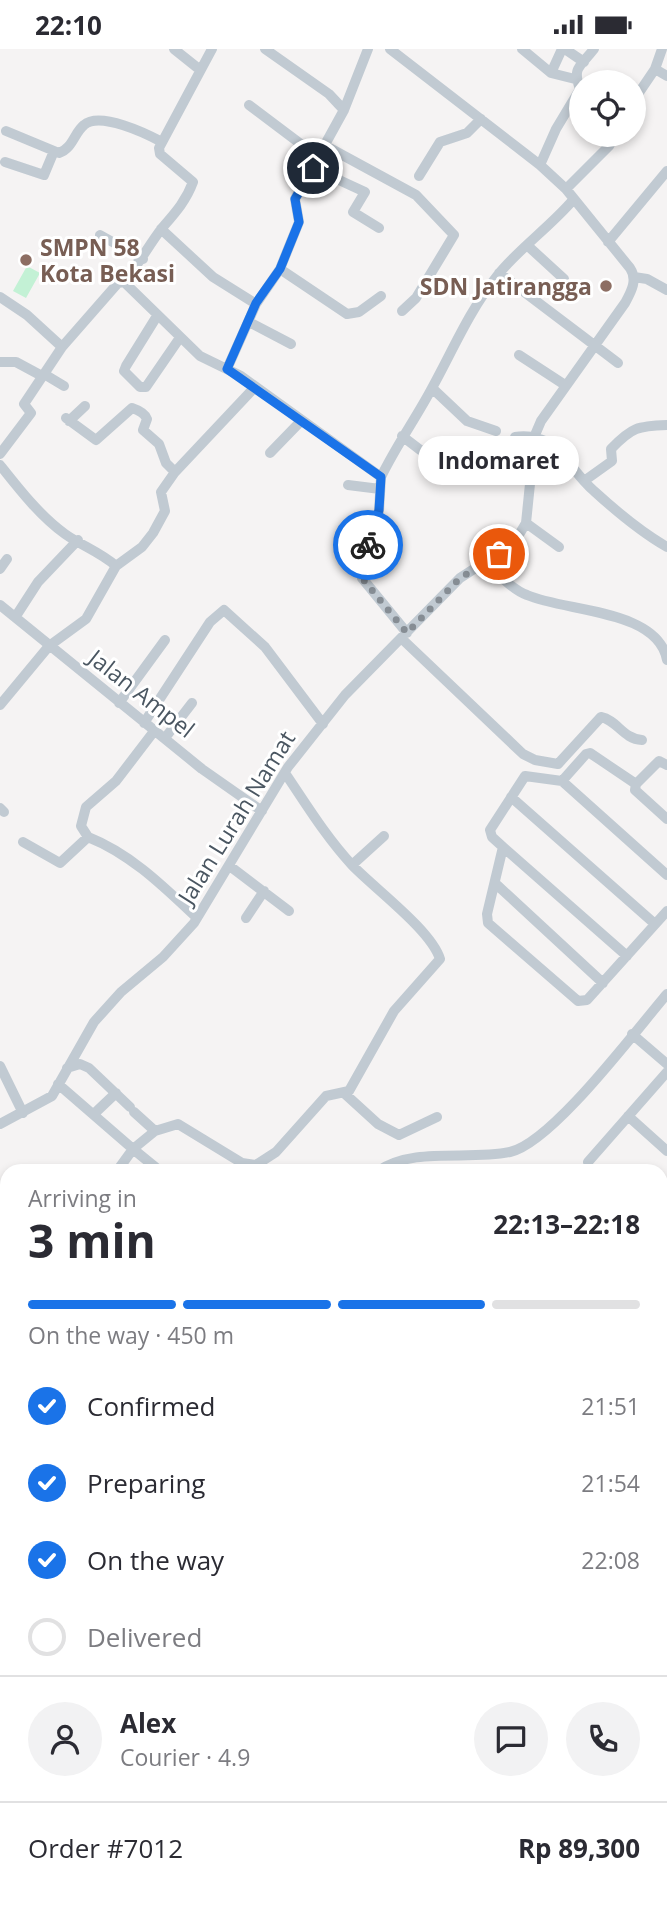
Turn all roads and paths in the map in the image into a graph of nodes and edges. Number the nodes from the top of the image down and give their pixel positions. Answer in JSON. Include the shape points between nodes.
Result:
{"nodes":[{"id":1,"x":174,"y":49,"type":"edge"},
{"id":2,"x":212,"y":49,"type":"edge"},
{"id":3,"x":265,"y":49,"type":"edge"},
{"id":4,"x":368,"y":49,"type":"edge"},
{"id":5,"x":390,"y":49,"type":"edge"},
{"id":6,"x":522,"y":49,"type":"edge"},
{"id":7,"x":564,"y":49,"type":"edge"},
{"id":8,"x":594,"y":49,"type":"edge"},
{"id":9,"x":662,"y":49,"type":"edge"},
{"id":10,"x":584,"y":62,"type":"junction"},
{"id":11,"x":199,"y":69,"type":"junction"},
{"id":12,"x":655,"y":69,"type":"junction"},
{"id":13,"x":580,"y":70,"type":"edge"},
{"id":14,"x":551,"y":73,"type":"junction"},
{"id":15,"x":667,"y":76,"type":"edge"},
{"id":16,"x":569,"y":78,"type":"edge"},
{"id":17,"x":646,"y":82,"type":"edge"},
{"id":18,"x":250,"y":105,"type":"dead end"},
{"id":19,"x":569,"y":107,"type":"edge"},
{"id":20,"x":345,"y":110,"type":"junction"},
{"id":21,"x":481,"y":119,"type":"junction"},
{"id":22,"x":6,"y":131,"type":"dead end"},
{"id":23,"x":162,"y":142,"type":"junction"},
{"id":24,"x":324,"y":145,"type":"junction"},
{"id":25,"x":608,"y":147,"type":"edge"},
{"id":26,"x":54,"y":151,"type":"junction"},
{"id":27,"x":5,"y":162,"type":"dead end"},
{"id":28,"x":316,"y":163,"type":"junction"},
{"id":29,"x":540,"y":165,"type":"junction"},
{"id":30,"x":419,"y":176,"type":"dead end"},
{"id":31,"x":666,"y":176,"type":"edge"},
{"id":32,"x":566,"y":189,"type":"junction"},
{"id":33,"x":573,"y":200,"type":"junction"},
{"id":34,"x":379,"y":228,"type":"dead end"},
{"id":35,"x":161,"y":229,"type":"junction"},
{"id":36,"x":100,"y":235,"type":"dead end"},
{"id":37,"x":608,"y":242,"type":"junction"},
{"id":38,"x":528,"y":246,"type":"junction"},
{"id":39,"x":143,"y":259,"type":"junction"},
{"id":40,"x":280,"y":269,"type":"junction"},
{"id":41,"x":499,"y":273,"type":"junction"},
{"id":42,"x":634,"y":277,"type":"junction"},
{"id":43,"x":564,"y":279,"type":"dead end"},
{"id":44,"x":124,"y":282,"type":"junction"},
{"id":45,"x":667,"y":290,"type":"edge"},
{"id":46,"x":0,"y":296,"type":"edge"},
{"id":47,"x":382,"y":296,"type":"dead end"},
{"id":48,"x":256,"y":303,"type":"junction"},
{"id":49,"x":402,"y":311,"type":"dead end"},
{"id":50,"x":157,"y":316,"type":"junction"},
{"id":51,"x":249,"y":322,"type":"junction"},
{"id":52,"x":179,"y":339,"type":"junction"},
{"id":53,"x":291,"y":344,"type":"dead end"},
{"id":54,"x":595,"y":345,"type":"junction"},
{"id":55,"x":62,"y":347,"type":"junction"},
{"id":56,"x":519,"y":355,"type":"dead end"},
{"id":57,"x":0,"y":362,"type":"edge"},
{"id":58,"x":618,"y":363,"type":"dead end"},
{"id":59,"x":227,"y":369,"type":"junction"},
{"id":60,"x":43,"y":375,"type":"junction"},
{"id":61,"x":565,"y":385,"type":"junction"},
{"id":62,"x":64,"y":386,"type":"dead end"},
{"id":63,"x":255,"y":387,"type":"junction"},
{"id":64,"x":432,"y":388,"type":"junction"},
{"id":65,"x":85,"y":406,"type":"dead end"},
{"id":66,"x":302,"y":419,"type":"junction"},
{"id":67,"x":667,"y":425,"type":"edge"},
{"id":68,"x":496,"y":431,"type":"dead end"},
{"id":69,"x":535,"y":435,"type":"junction"},
{"id":70,"x":402,"y":436,"type":"junction"},
{"id":71,"x":515,"y":437,"type":"dead end"},
{"id":72,"x":0,"y":453,"type":"edge"},
{"id":73,"x":270,"y":453,"type":"dead end"},
{"id":74,"x":447,"y":457,"type":"dead end"},
{"id":75,"x":0,"y":465,"type":"edge"},
{"id":76,"x":175,"y":472,"type":"junction"},
{"id":77,"x":381,"y":477,"type":"junction"},
{"id":78,"x":584,"y":481,"type":"junction"},
{"id":79,"x":348,"y":485,"type":"dead end"},
{"id":80,"x":380,"y":489,"type":"junction"},
{"id":81,"x":526,"y":523,"type":"junction"},
{"id":82,"x":78,"y":540,"type":"junction"},
{"id":83,"x":559,"y":547,"type":"dead end"},
{"id":84,"x":667,"y":547,"type":"edge"},
{"id":85,"x":7,"y":559,"type":"dead end"},
{"id":86,"x":484,"y":561,"type":"junction"},
{"id":87,"x":116,"y":566,"type":"junction"},
{"id":88,"x":0,"y":569,"type":"edge"},
{"id":89,"x":0,"y":605,"type":"edge"},
{"id":90,"x":16,"y":616,"type":"junction"},
{"id":91,"x":404,"y":636,"type":"junction"},
{"id":92,"x":165,"y":640,"type":"dead end"},
{"id":93,"x":49,"y":646,"type":"junction"},
{"id":94,"x":667,"y":660,"type":"edge"},
{"id":95,"x":118,"y":703,"type":"junction"},
{"id":96,"x":192,"y":703,"type":"dead end"},
{"id":97,"x":0,"y":705,"type":"edge"},
{"id":98,"x":144,"y":723,"type":"junction"},
{"id":99,"x":323,"y":724,"type":"junction"},
{"id":100,"x":155,"y":730,"type":"junction"},
{"id":101,"x":165,"y":738,"type":"junction"},
{"id":102,"x":642,"y":740,"type":"dead end"},
{"id":103,"x":667,"y":765,"type":"edge"},
{"id":104,"x":285,"y":773,"type":"junction"},
{"id":105,"x":562,"y":781,"type":"junction"},
{"id":106,"x":636,"y":784,"type":"junction"},
{"id":107,"x":511,"y":797,"type":"junction"},
{"id":108,"x":262,"y":811,"type":"junction"},
{"id":109,"x":667,"y":819,"type":"edge"},
{"id":110,"x":384,"y":836,"type":"dead end"},
{"id":111,"x":88,"y":837,"type":"junction"},
{"id":112,"x":23,"y":842,"type":"dead end"},
{"id":113,"x":503,"y":847,"type":"junction"},
{"id":114,"x":352,"y":865,"type":"junction"},
{"id":115,"x":231,"y":867,"type":"junction"},
{"id":116,"x":667,"y":875,"type":"edge"},
{"id":117,"x":497,"y":885,"type":"junction"},
{"id":118,"x":264,"y":891,"type":"junction"},
{"id":119,"x":289,"y":911,"type":"dead end"},
{"id":120,"x":667,"y":911,"type":"edge"},
{"id":121,"x":197,"y":918,"type":"junction"},
{"id":122,"x":246,"y":918,"type":"dead end"},
{"id":123,"x":655,"y":924,"type":"junction"},
{"id":124,"x":626,"y":956,"type":"junction"},
{"id":125,"x":603,"y":983,"type":"junction"},
{"id":126,"x":667,"y":994,"type":"edge"},
{"id":127,"x":632,"y":1034,"type":"junction"},
{"id":128,"x":667,"y":1065,"type":"edge"},
{"id":129,"x":0,"y":1066,"type":"edge"},
{"id":130,"x":67,"y":1068,"type":"junction"},
{"id":131,"x":665,"y":1079,"type":"edge"},
{"id":132,"x":58,"y":1084,"type":"junction"},
{"id":133,"x":116,"y":1093,"type":"junction"},
{"id":134,"x":344,"y":1093,"type":"junction"},
{"id":135,"x":97,"y":1111,"type":"dead end"},
{"id":136,"x":23,"y":1113,"type":"junction"},
{"id":137,"x":628,"y":1116,"type":"junction"},
{"id":138,"x":438,"y":1117,"type":"dead end"},
{"id":139,"x":0,"y":1124,"type":"edge"},
{"id":140,"x":155,"y":1132,"type":"junction"},
{"id":141,"x":133,"y":1149,"type":"junction"},
{"id":142,"x":667,"y":1151,"type":"edge"},
{"id":143,"x":122,"y":1164,"type":"edge"},
{"id":144,"x":151,"y":1164,"type":"edge"},
{"id":145,"x":249,"y":1164,"type":"edge"},
{"id":146,"x":258,"y":1164,"type":"edge"},
{"id":147,"x":397,"y":1164,"type":"edge"},
{"id":148,"x":589,"y":1164,"type":"edge"}],
"edges":[{"from":1,"to":11,"type":"street"},
{"from":2,"to":11,"type":"street"},
{"from":3,"to":20,"type":"street"},
{"from":4,"to":20,"type":"street"},
{"from":5,"to":21,"type":"street"},
{"from":6,"to":14,"type":"street"},
{"from":7,"to":10,"type":"street"},
{"from":7,"to":14,"type":"street"},
{"from":8,"to":10,"type":"street"},
{"from":9,"to":12,"type":"street"},
{"from":10,"to":13,"type":"street"},
{"from":11,"to":23,"type":"street"},
{"from":12,"to":15,"type":"street"},
{"from":12,"to":17,"type":"street"},
{"from":14,"to":16,"type":"street"},
{"from":18,"to":28,"type":"street"},
{"from":19,"to":29,"type":"street"},
{"from":20,"to":24,"type":"street"},
{"from":21,"to":29,"type":"street"},
{"from":21,"to":30,"type":"street","via":[[467,133],[440,142]]},
{"from":22,"to":26,"type":"street"},
{"from":23,"to":26,"type":"street","via":[[128,126],[96,121],[84,125],[63,152]]},
{"from":23,"to":35,"type":"street","via":[[160,154],[193,182],[180,209]]},
{"from":24,"to":28,"type":"street"},
{"from":24,"to":49,"type":"street","via":[[416,195],[454,235],[416,298]]},
{"from":25,"to":32,"type":"street"},
{"from":26,"to":27,"type":"street","via":[[44,175]]},
{"from":28,"to":34,"type":"street","via":[[365,192],[353,212]]},
{"from":28,"to":40,"type":"street","via":[[295,199],[299,222]]},
{"from":29,"to":32,"type":"street"},
{"from":31,"to":37,"type":"street"},
{"from":32,"to":33,"type":"street"},
{"from":33,"to":37,"type":"street"},
{"from":33,"to":38,"type":"street"},
{"from":35,"to":39,"type":"street"},
{"from":35,"to":48,"type":"street","via":[[213,277]]},
{"from":36,"to":39,"type":"street"},
{"from":37,"to":42,"type":"street"},
{"from":38,"to":41,"type":"street"},
{"from":38,"to":43,"type":"street"},
{"from":39,"to":44,"type":"street"},
{"from":40,"to":47,"type":"street","via":[[347,314]]},
{"from":40,"to":48,"type":"street"},
{"from":41,"to":54,"type":"street"},
{"from":41,"to":64,"type":"street","via":[[454,341]]},
{"from":42,"to":45,"type":"street"},
{"from":42,"to":54,"type":"street","via":[[625,303]]},
{"from":44,"to":50,"type":"street"},
{"from":44,"to":55,"type":"street","via":[[118,283]]},
{"from":46,"to":55,"type":"street"},
{"from":48,"to":51,"type":"street"},
{"from":50,"to":52,"type":"street"},
{"from":50,"to":52,"type":"street","via":[[126,366],[130,379],[146,387]]},
{"from":51,"to":53,"type":"street"},
{"from":51,"to":59,"type":"street"},
{"from":52,"to":59,"type":"street"},
{"from":54,"to":58,"type":"street"},
{"from":54,"to":61,"type":"street"},
{"from":55,"to":60,"type":"street"},
{"from":56,"to":61,"type":"street"},
{"from":57,"to":60,"type":"street","via":[[16,362]]},
{"from":59,"to":63,"type":"street"},
{"from":60,"to":62,"type":"street"},
{"from":60,"to":72,"type":"street","via":[[24,404],[31,412]]},
{"from":61,"to":69,"type":"street"},
{"from":63,"to":66,"type":"street"},
{"from":63,"to":76,"type":"street"},
{"from":64,"to":68,"type":"street","via":[[467,421]]},
{"from":64,"to":70,"type":"street"},
{"from":65,"to":76,"type":"street","via":[[67,420],[96,440],[132,408],[145,415],[143,429],[159,444]]},
{"from":66,"to":73,"type":"street"},
{"from":66,"to":77,"type":"street"},
{"from":67,"to":78,"type":"street","via":[[645,424],[633,430],[611,449],[612,461]]},
{"from":69,"to":71,"type":"street"},
{"from":69,"to":78,"type":"street","via":[[563,454]]},
{"from":69,"to":81,"type":"street"},
{"from":70,"to":74,"type":"street","via":[[436,462]]},
{"from":70,"to":77,"type":"street"},
{"from":75,"to":82,"type":"street","via":[[25,497],[65,534]]},
{"from":76,"to":87,"type":"street","via":[[161,492],[165,511],[153,533]]},
{"from":77,"to":80,"type":"street"},
{"from":78,"to":84,"type":"street"},
{"from":79,"to":80,"type":"street"},
{"from":80,"to":91,"type":"street","via":[[362,578]]},
{"from":81,"to":83,"type":"street"},
{"from":81,"to":86,"type":"street","name":"Jalan Lurah Namat","via":[[514,543]]},
{"from":82,"to":87,"type":"street"},
{"from":82,"to":90,"type":"street","via":[[38,582]]},
{"from":85,"to":88,"type":"street"},
{"from":86,"to":91,"type":"street","name":"Jalan Lurah Namat","via":[[460,578]]},
{"from":86,"to":94,"type":"street","via":[[522,594],[630,620],[661,643]]},
{"from":87,"to":93,"type":"street","via":[[93,610]]},
{"from":89,"to":90,"type":"street","name":"Jalan Ampel"},
{"from":90,"to":93,"type":"street","name":"Jalan Ampel"},
{"from":91,"to":99,"type":"street","name":"Jalan Lurah Namat"},
{"from":91,"to":102,"type":"street","via":[[528,758],[558,764],[601,717],[629,737]]},
{"from":92,"to":95,"type":"street"},
{"from":93,"to":95,"type":"street","name":"Jalan Ampel"},
{"from":93,"to":97,"type":"street"},
{"from":95,"to":98,"type":"street","name":"Jalan Ampel"},
{"from":96,"to":101,"type":"street"},
{"from":98,"to":99,"type":"street","via":[[210,622],[224,610],[265,647]]},
{"from":98,"to":100,"type":"street","name":"Jalan Ampel"},
{"from":99,"to":104,"type":"street","name":"Jalan Lurah Namat"},
{"from":100,"to":101,"type":"street","name":"Jalan Ampel"},
{"from":100,"to":111,"type":"street","via":[[117,781],[86,807],[81,826]]},
{"from":101,"to":108,"type":"street","name":"Jalan Ampel"},
{"from":103,"to":106,"type":"street","via":[[659,761]]},
{"from":104,"to":108,"type":"street","name":"Jalan Lurah Namat"},
{"from":104,"to":114,"type":"street"},
{"from":105,"to":106,"type":"street","via":[[590,753]]},
{"from":105,"to":107,"type":"street","via":[[525,776]]},
{"from":105,"to":116,"type":"street"},
{"from":106,"to":109,"type":"street","via":[[638,794]]},
{"from":107,"to":113,"type":"street","via":[[490,830]]},
{"from":107,"to":123,"type":"street"},
{"from":108,"to":115,"type":"street","name":"Jalan Lurah Namat"},
{"from":110,"to":114,"type":"street"},
{"from":111,"to":112,"type":"street","via":[[60,863]]},
{"from":111,"to":121,"type":"street","via":[[137,864]]},
{"from":113,"to":117,"type":"street"},
{"from":113,"to":124,"type":"street"},
{"from":114,"to":134,"type":"street","via":[[437,950],[440,959],[394,1011]]},
{"from":115,"to":118,"type":"street"},
{"from":115,"to":121,"type":"street","name":"Jalan Lurah Namat"},
{"from":117,"to":125,"type":"street"},
{"from":117,"to":125,"type":"street","via":[[488,923],[578,1001],[587,1000]]},
{"from":118,"to":119,"type":"street"},
{"from":118,"to":122,"type":"street"},
{"from":120,"to":123,"type":"street"},
{"from":121,"to":130,"type":"street","name":"Jalan Lurah Namat","via":[[94,1022]]},
{"from":123,"to":124,"type":"street"},
{"from":124,"to":125,"type":"street"},
{"from":126,"to":127,"type":"street"},
{"from":127,"to":128,"type":"street"},
{"from":127,"to":147,"type":"street","via":[[535,1141],[510,1152]]},
{"from":129,"to":136,"type":"street"},
{"from":130,"to":132,"type":"street","name":"Jalan Lurah Namat"},
{"from":130,"to":133,"type":"street","via":[[85,1066]]},
{"from":131,"to":137,"type":"street"},
{"from":132,"to":136,"type":"street","name":"Jalan Lurah Namat","via":[[52,1095]]},
{"from":132,"to":141,"type":"street"},
{"from":133,"to":135,"type":"street"},
{"from":133,"to":140,"type":"street"},
{"from":134,"to":138,"type":"street","via":[[378,1124],[399,1135]]},
{"from":134,"to":146,"type":"street","via":[[326,1096],[276,1152]]},
{"from":136,"to":139,"type":"street","name":"Jalan Lurah Namat"},
{"from":137,"to":142,"type":"street"},
{"from":137,"to":148,"type":"street"},
{"from":140,"to":141,"type":"street"},
{"from":140,"to":145,"type":"street","via":[[185,1126]]},
{"from":141,"to":143,"type":"street"},
{"from":141,"to":144,"type":"street"}]}
